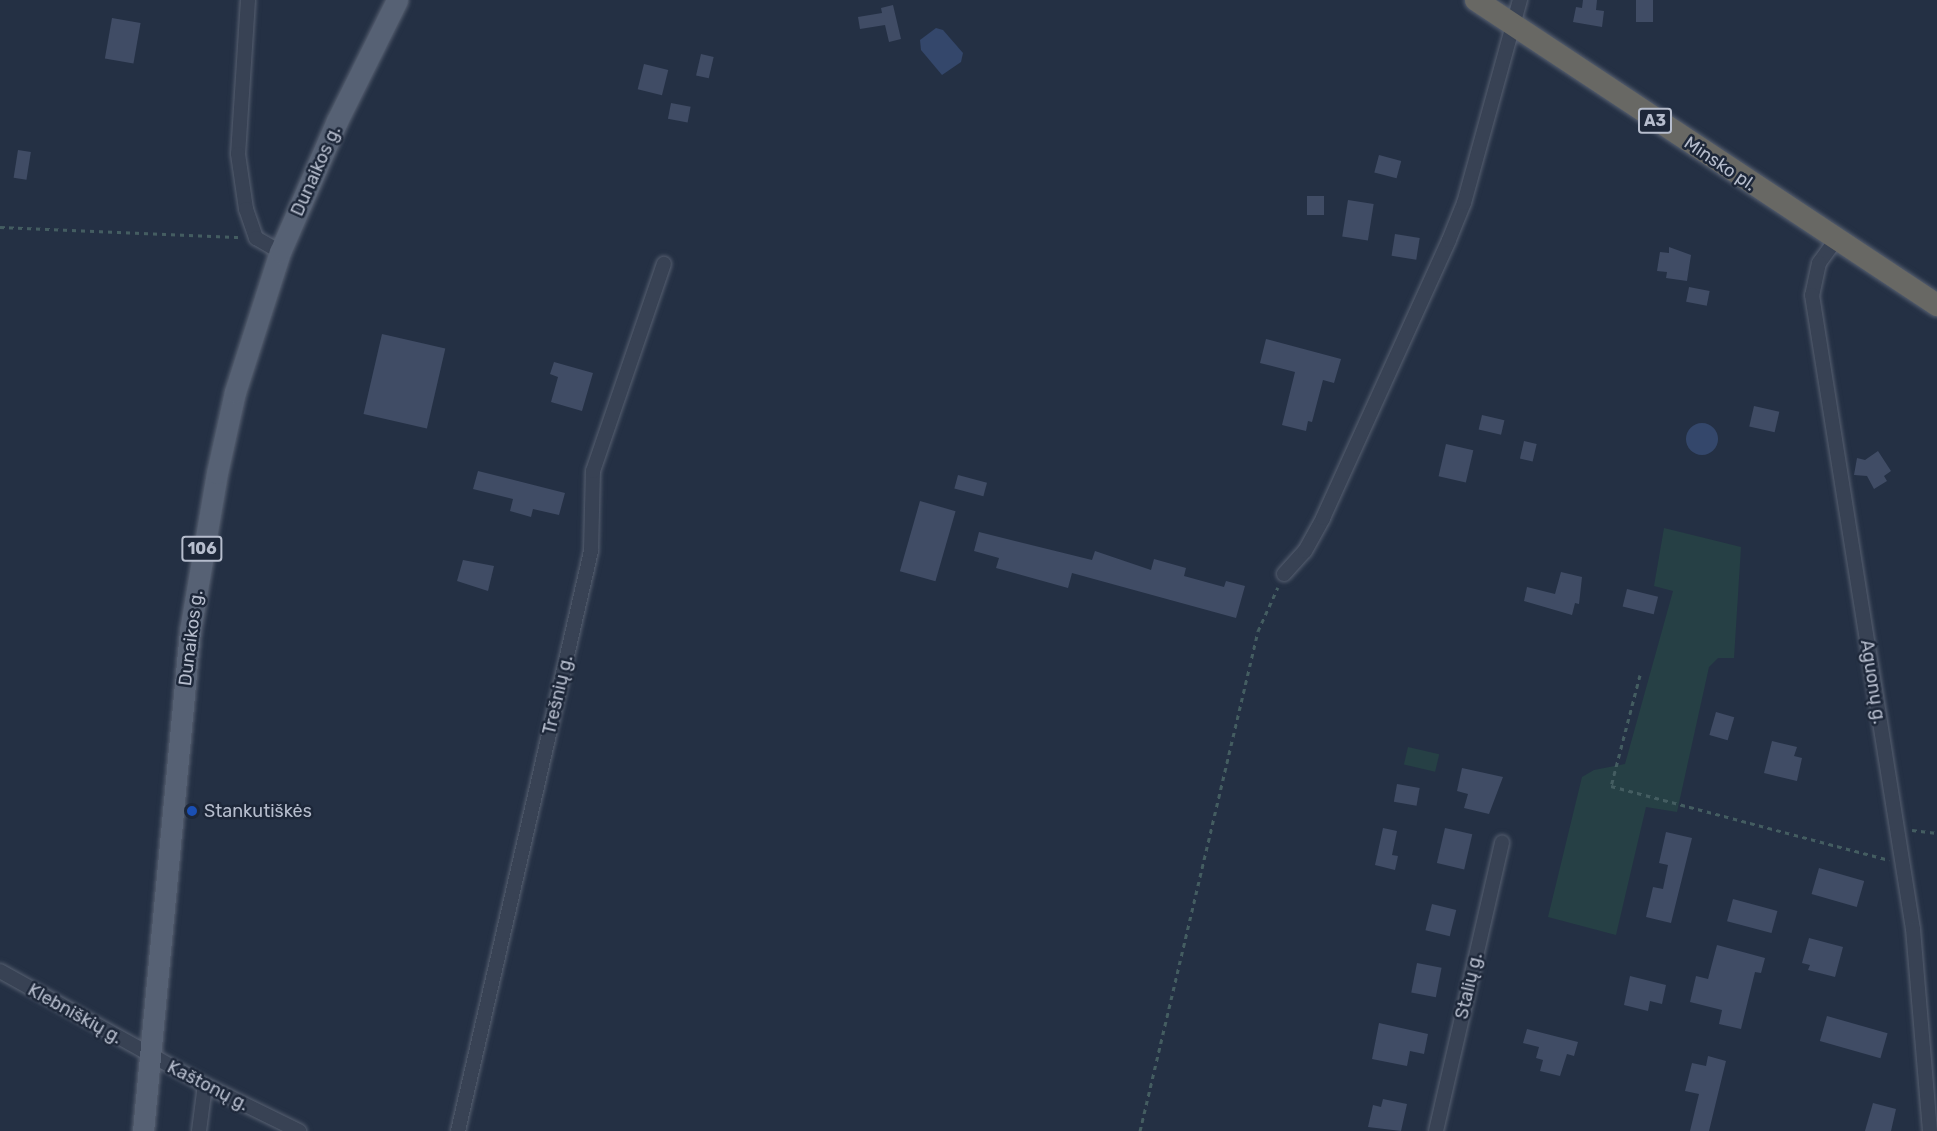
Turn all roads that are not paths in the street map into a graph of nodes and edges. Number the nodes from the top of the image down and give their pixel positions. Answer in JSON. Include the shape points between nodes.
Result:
{"nodes":[{"id":1,"x":248,"y":0,"type":"edge"},
{"id":2,"x":397,"y":0,"type":"edge"},
{"id":3,"x":1476,"y":0,"type":"edge"},
{"id":4,"x":1520,"y":0,"type":"edge"},
{"id":5,"x":1513,"y":25,"type":"junction"},
{"id":6,"x":1835,"y":241,"type":"junction"},
{"id":7,"x":280,"y":252,"type":"junction"},
{"id":8,"x":664,"y":264,"type":"dead end"},
{"id":9,"x":1937,"y":305,"type":"edge"},
{"id":10,"x":1284,"y":574,"type":"road end"},
{"id":11,"x":1502,"y":842,"type":"dead end"},
{"id":12,"x":0,"y":971,"type":"edge"},
{"id":13,"x":151,"y":1055,"type":"junction"},
{"id":14,"x":205,"y":1085,"type":"junction"},
{"id":15,"x":143,"y":1131,"type":"edge"},
{"id":16,"x":199,"y":1131,"type":"edge"},
{"id":17,"x":299,"y":1131,"type":"edge"},
{"id":18,"x":458,"y":1131,"type":"edge"},
{"id":19,"x":1436,"y":1131,"type":"edge"},
{"id":20,"x":1929,"y":1131,"type":"edge"}],
"edges":[{"from":1,"to":7,"type":"street","via":[[237,127],[246,209],[256,238]]},
{"from":2,"to":7,"type":"main road","name":"Dunaikos g.","number":"106","via":[[337,121]]},
{"from":3,"to":5,"type":"highway","name":"Minsko pl.","number":"A3"},
{"from":4,"to":5,"type":"street"},
{"from":5,"to":6,"type":"highway","name":"Minsko pl.","number":"A3"},
{"from":5,"to":10,"type":"street","via":[[1464,203],[1449,240],[1323,518],[1305,551]]},
{"from":6,"to":9,"type":"highway","name":"Minsko pl.","number":"A3"},
{"from":6,"to":20,"type":"street","name":"Aguonų g.","via":[[1819,263],[1812,295],[1913,929]]},
{"from":7,"to":13,"type":"main road","name":"Dunaikos g.","number":"106","via":[[236,392],[203,545],[190,632]]},
{"from":8,"to":18,"type":"street","name":"Trešnių g.","via":[[593,471],[591,551]]},
{"from":11,"to":19,"type":"street","name":"Stalių g."},
{"from":12,"to":13,"type":"street","name":"Klebniškių g."},
{"from":13,"to":14,"type":"street","name":"Kaštonų g."},
{"from":13,"to":15,"type":"main road","name":"Dunaikos g.","number":"106"},
{"from":14,"to":16,"type":"street"},
{"from":14,"to":17,"type":"street","name":"Kaštonų g."}]}
